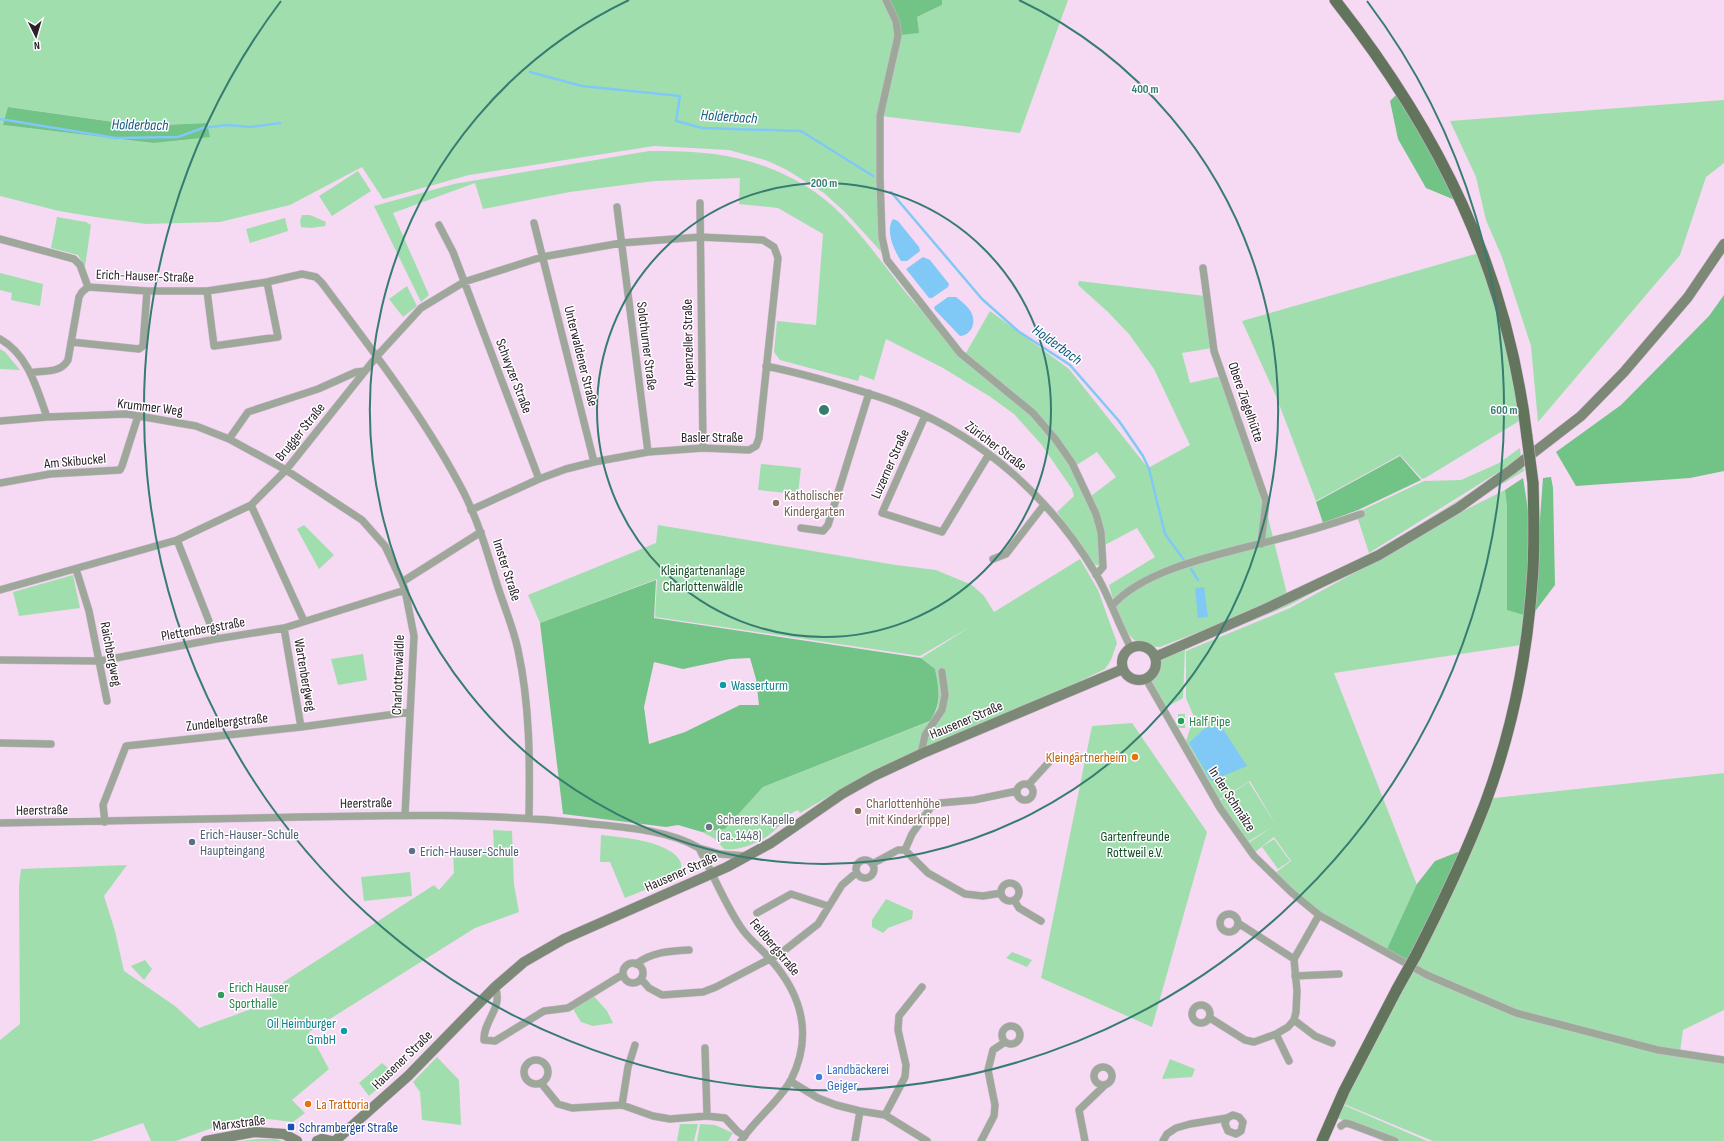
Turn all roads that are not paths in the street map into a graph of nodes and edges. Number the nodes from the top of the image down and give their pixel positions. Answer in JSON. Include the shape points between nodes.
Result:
{"nodes":[{"id":1,"x":886,"y":0,"type":"edge"},
{"id":2,"x":1335,"y":0,"type":"edge"},
{"id":3,"x":700,"y":203,"type":"dead end"},
{"id":4,"x":617,"y":207,"type":"dead end"},
{"id":5,"x":534,"y":223,"type":"dead end"},
{"id":6,"x":439,"y":225,"type":"dead end"},
{"id":7,"x":700,"y":237,"type":"junction"},
{"id":8,"x":0,"y":239,"type":"edge"},
{"id":9,"x":621,"y":243,"type":"junction"},
{"id":10,"x":1724,"y":244,"type":"edge"},
{"id":11,"x":542,"y":258,"type":"junction"},
{"id":12,"x":1203,"y":268,"type":"dead end"},
{"id":13,"x":267,"y":282,"type":"junction"},
{"id":14,"x":464,"y":282,"type":"junction"},
{"id":15,"x":88,"y":287,"type":"junction"},
{"id":16,"x":147,"y":291,"type":"junction"},
{"id":17,"x":207,"y":291,"type":"junction"},
{"id":18,"x":0,"y":339,"type":"edge"},
{"id":19,"x":71,"y":342,"type":"junction"},
{"id":20,"x":377,"y":356,"type":"junction"},
{"id":21,"x":766,"y":366,"type":"junction"},
{"id":22,"x":365,"y":371,"type":"junction"},
{"id":23,"x":30,"y":373,"type":"junction"},
{"id":24,"x":869,"y":393,"type":"junction"},
{"id":25,"x":138,"y":416,"type":"junction"},
{"id":26,"x":925,"y":416,"type":"junction"},
{"id":27,"x":47,"y":417,"type":"junction"},
{"id":28,"x":0,"y":421,"type":"edge"},
{"id":29,"x":229,"y":439,"type":"junction"},
{"id":30,"x":703,"y":448,"type":"junction"},
{"id":31,"x":648,"y":452,"type":"junction"},
{"id":32,"x":989,"y":454,"type":"junction"},
{"id":33,"x":594,"y":462,"type":"junction"},
{"id":34,"x":286,"y":470,"type":"junction"},
{"id":35,"x":540,"y":479,"type":"junction"},
{"id":36,"x":0,"y":483,"type":"edge"},
{"id":37,"x":251,"y":505,"type":"junction"},
{"id":38,"x":1044,"y":505,"type":"junction"},
{"id":39,"x":471,"y":510,"type":"junction"},
{"id":40,"x":1361,"y":514,"type":"dead end"},
{"id":41,"x":801,"y":528,"type":"dead end"},
{"id":42,"x":481,"y":532,"type":"junction"},
{"id":43,"x":177,"y":540,"type":"junction"},
{"id":44,"x":1261,"y":544,"type":"junction"},
{"id":45,"x":993,"y":559,"type":"dead end"},
{"id":46,"x":76,"y":568,"type":"junction"},
{"id":47,"x":1096,"y":575,"type":"junction"},
{"id":48,"x":402,"y":582,"type":"junction"},
{"id":49,"x":0,"y":590,"type":"edge"},
{"id":50,"x":405,"y":590,"type":"junction"},
{"id":51,"x":1112,"y":606,"type":"junction"},
{"id":52,"x":304,"y":621,"type":"junction"},
{"id":53,"x":284,"y":628,"type":"junction"},
{"id":54,"x":216,"y":639,"type":"junction"},
{"id":55,"x":1130,"y":648,"type":"junction"},
{"id":56,"x":1155,"y":657,"type":"junction"},
{"id":57,"x":0,"y":660,"type":"edge"},
{"id":58,"x":100,"y":661,"type":"junction"},
{"id":59,"x":1123,"y":669,"type":"junction"},
{"id":60,"x":942,"y":672,"type":"dead end"},
{"id":61,"x":1146,"y":679,"type":"junction"},
{"id":62,"x":107,"y":702,"type":"dead end"},
{"id":63,"x":410,"y":712,"type":"junction"},
{"id":64,"x":301,"y":727,"type":"junction"},
{"id":65,"x":0,"y":743,"type":"edge"},
{"id":66,"x":51,"y":744,"type":"dead end"},
{"id":67,"x":921,"y":754,"type":"junction"},
{"id":68,"x":1051,"y":760,"type":"dead end"},
{"id":69,"x":1029,"y":784,"type":"junction"},
{"id":70,"x":1017,"y":791,"type":"junction"},
{"id":71,"x":405,"y":815,"type":"junction"},
{"id":72,"x":529,"y":818,"type":"junction"},
{"id":73,"x":105,"y":822,"type":"junction"},
{"id":74,"x":0,"y":823,"type":"edge"},
{"id":75,"x":699,"y":848,"type":"junction"},
{"id":76,"x":905,"y":850,"type":"junction"},
{"id":77,"x":747,"y":856,"type":"junction"},
{"id":78,"x":872,"y":864,"type":"junction"},
{"id":79,"x":856,"y":873,"type":"junction"},
{"id":80,"x":713,"y":874,"type":"junction"},
{"id":81,"x":1001,"y":894,"type":"junction"},
{"id":82,"x":1014,"y":900,"type":"junction"},
{"id":83,"x":828,"y":906,"type":"junction"},
{"id":84,"x":757,"y":913,"type":"dead end"},
{"id":85,"x":1319,"y":915,"type":"junction"},
{"id":86,"x":1041,"y":921,"type":"dead end"},
{"id":87,"x":1238,"y":923,"type":"dead end"},
{"id":88,"x":689,"y":950,"type":"dead end"},
{"id":89,"x":770,"y":958,"type":"junction"},
{"id":90,"x":1294,"y":959,"type":"junction"},
{"id":91,"x":636,"y":964,"type":"junction"},
{"id":92,"x":1339,"y":974,"type":"dead end"},
{"id":93,"x":622,"y":975,"type":"junction"},
{"id":94,"x":1295,"y":976,"type":"junction"},
{"id":95,"x":641,"y":979,"type":"junction"},
{"id":96,"x":494,"y":986,"type":"junction"},
{"id":97,"x":922,"y":987,"type":"dead end"},
{"id":98,"x":1210,"y":1018,"type":"dead end"},
{"id":99,"x":1294,"y":1020,"type":"junction"},
{"id":100,"x":1276,"y":1034,"type":"junction"},
{"id":101,"x":1006,"y":1042,"type":"dead end"},
{"id":102,"x":1332,"y":1043,"type":"dead end"},
{"id":103,"x":634,"y":1045,"type":"dead end"},
{"id":104,"x":705,"y":1048,"type":"dead end"},
{"id":105,"x":1724,"y":1060,"type":"edge"},
{"id":106,"x":1289,"y":1061,"type":"dead end"},
{"id":107,"x":790,"y":1081,"type":"junction"},
{"id":108,"x":541,"y":1083,"type":"dead end"},
{"id":109,"x":1105,"y":1085,"type":"dead end"},
{"id":110,"x":622,"y":1105,"type":"junction"},
{"id":111,"x":860,"y":1112,"type":"junction"},
{"id":112,"x":885,"y":1115,"type":"junction"},
{"id":113,"x":707,"y":1116,"type":"junction"},
{"id":114,"x":1228,"y":1118,"type":"dead end"},
{"id":115,"x":1341,"y":1126,"type":"dead end"},
{"id":116,"x":743,"y":1138,"type":"edge"},
{"id":117,"x":206,"y":1141,"type":"edge"},
{"id":118,"x":297,"y":1141,"type":"edge"},
{"id":119,"x":317,"y":1141,"type":"edge"},
{"id":120,"x":331,"y":1141,"type":"edge"},
{"id":121,"x":335,"y":1141,"type":"edge"},
{"id":122,"x":855,"y":1141,"type":"edge"},
{"id":123,"x":927,"y":1141,"type":"edge"},
{"id":124,"x":981,"y":1141,"type":"edge"},
{"id":125,"x":1085,"y":1141,"type":"edge"},
{"id":126,"x":1163,"y":1141,"type":"edge"},
{"id":127,"x":1322,"y":1141,"type":"edge"},
{"id":128,"x":1396,"y":1141,"type":"edge"}],
"edges":[{"from":1,"to":47,"type":"street","via":[[896,21],[898,36],[880,116],[882,237],[887,260],[960,353],[1034,413],[1072,463],[1096,514],[1100,532],[1103,567]]},
{"from":2,"to":127,"type":"main road","bridge":true,"via":[[1388,70],[1437,151],[1467,212],[1490,270],[1522,396],[1533,483],[1534,525],[1532,583],[1525,643],[1515,698],[1485,804],[1441,906],[1344,1092]]},
{"from":3,"to":7,"type":"street"},
{"from":4,"to":9,"type":"street"},
{"from":5,"to":11,"type":"street"},
{"from":6,"to":14,"type":"street"},
{"from":7,"to":9,"type":"street","name":"Basler Straße"},
{"from":7,"to":21,"type":"street","name":"Basler Straße","via":[[763,240],[774,246],[778,258]]},
{"from":7,"to":30,"type":"street","name":"Appenzeller Straße"},
{"from":8,"to":15,"type":"street","via":[[74,259],[80,265]]},
{"from":9,"to":11,"type":"street","name":"Basler Straße"},
{"from":9,"to":31,"type":"street","name":"Solothurner Straße"},
{"from":10,"to":56,"type":"main road","via":[[1688,297],[1624,372],[1581,416],[1511,470],[1458,508],[1379,555]]},
{"from":11,"to":14,"type":"street","name":"Basler Straße"},
{"from":11,"to":33,"type":"street","name":"Unterwaldener Straße"},
{"from":12,"to":44,"type":"street","name":"Obere Ziegelhütte","via":[[1214,351],[1266,501]]},
{"from":13,"to":17,"type":"street","name":"Erich-Hauser-Straße"},
{"from":13,"to":17,"type":"street","via":[[278,337],[214,346]]},
{"from":13,"to":20,"type":"street","name":"Erich-Hauser-Straße","via":[[302,274],[316,277]]},
{"from":14,"to":20,"type":"street","name":"Basler Straße","via":[[421,308]]},
{"from":14,"to":35,"type":"street","name":"Schwyzer Straße"},
{"from":15,"to":16,"type":"street","name":"Erich-Hauser-Straße"},
{"from":15,"to":19,"type":"street","name":"Erich-Hauser-Straße","via":[[79,297]]},
{"from":16,"to":17,"type":"street","name":"Erich-Hauser-Straße"},
{"from":16,"to":19,"type":"street","via":[[143,346],[138,349]]},
{"from":18,"to":23,"type":"street","via":[[21,359]]},
{"from":19,"to":23,"type":"street","name":"Erich-Hauser-Straße","via":[[65,365],[56,370]]},
{"from":20,"to":22,"type":"street","name":"Brugger Straße"},
{"from":20,"to":39,"type":"street","name":"Imster Straße","via":[[433,437]]},
{"from":21,"to":24,"type":"street","name":"Züricher Straße"},
{"from":21,"to":30,"type":"street","name":"Basler Straße","via":[[756,446],[749,450]]},
{"from":22,"to":29,"type":"street","name":"Brugger Straße","via":[[356,372],[318,389],[248,412]]},
{"from":22,"to":34,"type":"street","name":"Brugger Straße"},
{"from":23,"to":27,"type":"street"},
{"from":24,"to":26,"type":"street","name":"Züricher Straße"},
{"from":24,"to":41,"type":"street","via":[[828,525],[823,532]]},
{"from":25,"to":27,"type":"street","name":"Krummer Weg","via":[[127,414]]},
{"from":25,"to":29,"type":"street","name":"Krummer Weg","via":[[196,426]]},
{"from":25,"to":36,"type":"street","name":"Am Skibuckel","via":[[120,470],[50,474]]},
{"from":26,"to":32,"type":"street","name":"Züricher Straße"},
{"from":26,"to":32,"type":"street","name":"Luzerner Straße","via":[[882,513],[942,532]]},
{"from":27,"to":28,"type":"street","name":"Krummer Weg"},
{"from":29,"to":34,"type":"street","name":"Krummer Weg"},
{"from":30,"to":31,"type":"street","name":"Basler Straße"},
{"from":31,"to":33,"type":"street","name":"Basler Straße"},
{"from":32,"to":38,"type":"street","name":"Züricher Straße","via":[[1029,487]]},
{"from":33,"to":35,"type":"street","name":"Basler Straße"},
{"from":34,"to":37,"type":"street","name":"Brugger Straße"},
{"from":34,"to":48,"type":"street","name":"Charlottenwäldle","via":[[362,520],[385,546]]},
{"from":35,"to":39,"type":"street","name":"Basler Straße"},
{"from":37,"to":43,"type":"street","name":"Brugger Straße"},
{"from":37,"to":52,"type":"street"},
{"from":38,"to":45,"type":"street","via":[[1006,554]]},
{"from":38,"to":47,"type":"street","name":"Züricher Straße","via":[[1077,546]]},
{"from":39,"to":42,"type":"street","name":"Imster Straße"},
{"from":40,"to":44,"type":"street"},
{"from":42,"to":48,"type":"street"},
{"from":42,"to":72,"type":"street","name":"Imster Straße","via":[[518,650],[530,760]]},
{"from":43,"to":46,"type":"street","name":"Brugger Straße"},
{"from":43,"to":54,"type":"street"},
{"from":44,"to":51,"type":"street","via":[[1162,573],[1142,582]]},
{"from":46,"to":49,"type":"street","name":"Brugger Straße"},
{"from":46,"to":58,"type":"street","name":"Raichbergweg"},
{"from":47,"to":51,"type":"street","name":"Züricher Straße"},
{"from":48,"to":50,"type":"street","name":"Charlottenwäldle"},
{"from":50,"to":52,"type":"street","name":"Plettenbergstraße"},
{"from":50,"to":63,"type":"street","name":"Charlottenwäldle","via":[[414,636]]},
{"from":51,"to":55,"type":"street","name":"Züricher Straße"},
{"from":52,"to":53,"type":"street","name":"Plettenbergstraße"},
{"from":53,"to":54,"type":"street","name":"Plettenbergstraße"},
{"from":53,"to":64,"type":"street","name":"Wartenbergweg"},
{"from":54,"to":58,"type":"street","name":"Plettenbergstraße"},
{"from":55,"to":56,"type":"main road","via":[[1148,648]]},
{"from":55,"to":59,"type":"main road","via":[[1123,657]]},
{"from":56,"to":61,"type":"main road","via":[[1156,668]]},
{"from":57,"to":58,"type":"street","name":"Plettenbergstraße"},
{"from":58,"to":62,"type":"street","name":"Raichbergweg"},
{"from":59,"to":61,"type":"main road","via":[[1132,679]]},
{"from":59,"to":67,"type":"main road","name":"Hausener Straße"},
{"from":60,"to":67,"type":"street","via":[[945,695],[942,710],[925,736]]},
{"from":61,"to":85,"type":"street","name":"In der Schmälze","via":[[1220,808],[1254,856]]},
{"from":63,"to":64,"type":"street","name":"Zundelbergstraße"},
{"from":63,"to":71,"type":"street","name":"Charlottenwäldle"},
{"from":64,"to":73,"type":"street","name":"Zundelbergstraße","via":[[126,746],[103,805]]},
{"from":65,"to":66,"type":"street"},
{"from":67,"to":77,"type":"main road","name":"Hausener Straße","via":[[842,794],[771,843]]},
{"from":68,"to":69,"type":"street"},
{"from":69,"to":70,"type":"street","via":[[1021,785]]},
{"from":69,"to":70,"type":"street","via":[[1033,791],[1030,798],[1020,798]]},
{"from":70,"to":76,"type":"street","via":[[974,800],[940,803],[932,807],[912,834]]},
{"from":71,"to":72,"type":"street","name":"Heerstraße"},
{"from":71,"to":73,"type":"street","name":"Heerstraße"},
{"from":72,"to":75,"type":"street","name":"Heerstraße","via":[[616,826],[656,833]]},
{"from":73,"to":74,"type":"street","name":"Heerstraße"},
{"from":75,"to":77,"type":"street","name":"Heerstraße","via":[[720,854]]},
{"from":75,"to":80,"type":"street"},
{"from":76,"to":78,"type":"street","via":[[898,850]]},
{"from":76,"to":81,"type":"street","via":[[928,873],[964,894]]},
{"from":77,"to":80,"type":"main road","name":"Hausener Straße"},
{"from":78,"to":79,"type":"street","via":[[867,860],[861,861],[857,865]]},
{"from":78,"to":79,"type":"street","via":[[873,873],[869,877],[863,878]]},
{"from":79,"to":83,"type":"street","via":[[842,885]]},
{"from":80,"to":89,"type":"street","name":"Feldbergstraße","via":[[741,928]]},
{"from":80,"to":96,"type":"main road","name":"Hausener Straße","via":[[564,939],[524,962]]},
{"from":81,"to":82,"type":"street","via":[[1006,900]]},
{"from":81,"to":82,"type":"street","via":[[1004,885],[1016,885],[1019,893]]},
{"from":82,"to":86,"type":"street","via":[[1019,908]]},
{"from":83,"to":84,"type":"street","via":[[791,894]]},
{"from":83,"to":89,"type":"street","via":[[818,924],[781,953]]},
{"from":85,"to":90,"type":"street"},
{"from":85,"to":105,"type":"street","name":"In der Schmälze","via":[[1427,975],[1516,1013],[1658,1050]]},
{"from":87,"to":90,"type":"street"},
{"from":88,"to":91,"type":"street","via":[[646,956]]},
{"from":89,"to":95,"type":"street","via":[[703,992],[662,995],[649,988]]},
{"from":89,"to":107,"type":"street","name":"Feldbergstraße","via":[[790,984],[803,1027],[802,1047]]},
{"from":90,"to":94,"type":"street"},
{"from":91,"to":93,"type":"street","via":[[627,964]]},
{"from":91,"to":95,"type":"street","via":[[642,970]]},
{"from":92,"to":94,"type":"street"},
{"from":93,"to":95,"type":"street","via":[[632,984]]},
{"from":93,"to":96,"type":"street","via":[[568,1008],[544,1011],[495,1041],[484,1040],[485,1028],[496,1008],[497,992]]},
{"from":94,"to":99,"type":"street"},
{"from":96,"to":121,"type":"main road","name":"Hausener Straße","via":[[408,1076]]},
{"from":97,"to":112,"type":"street","via":[[898,1016],[898,1030],[906,1065],[905,1077]]},
{"from":98,"to":100,"type":"street","via":[[1245,1040],[1254,1042]]},
{"from":99,"to":100,"type":"street"},
{"from":99,"to":102,"type":"street","via":[[1315,1036]]},
{"from":100,"to":106,"type":"street"},
{"from":101,"to":124,"type":"street","via":[[993,1050],[988,1070],[995,1105],[994,1116]]},
{"from":103,"to":110,"type":"street"},
{"from":104,"to":113,"type":"street"},
{"from":107,"to":111,"type":"street","via":[[818,1098]]},
{"from":107,"to":116,"type":"street","name":"Feldbergstraße"},
{"from":108,"to":110,"type":"street","via":[[558,1104],[572,1108]]},
{"from":109,"to":125,"type":"street","via":[[1079,1110]]},
{"from":110,"to":113,"type":"street","via":[[670,1119]]},
{"from":111,"to":112,"type":"street"},
{"from":111,"to":122,"type":"street"},
{"from":112,"to":123,"type":"street"},
{"from":113,"to":116,"type":"street","via":[[725,1118]]},
{"from":114,"to":126,"type":"street","via":[[1176,1128],[1167,1134]]},
{"from":115,"to":128,"type":"street","via":[[1345,1123],[1350,1124]]},
{"from":117,"to":118,"type":"main road","name":"Marxstraße","via":[[254,1132],[284,1134]]},
{"from":119,"to":120,"type":"main road"}]}
